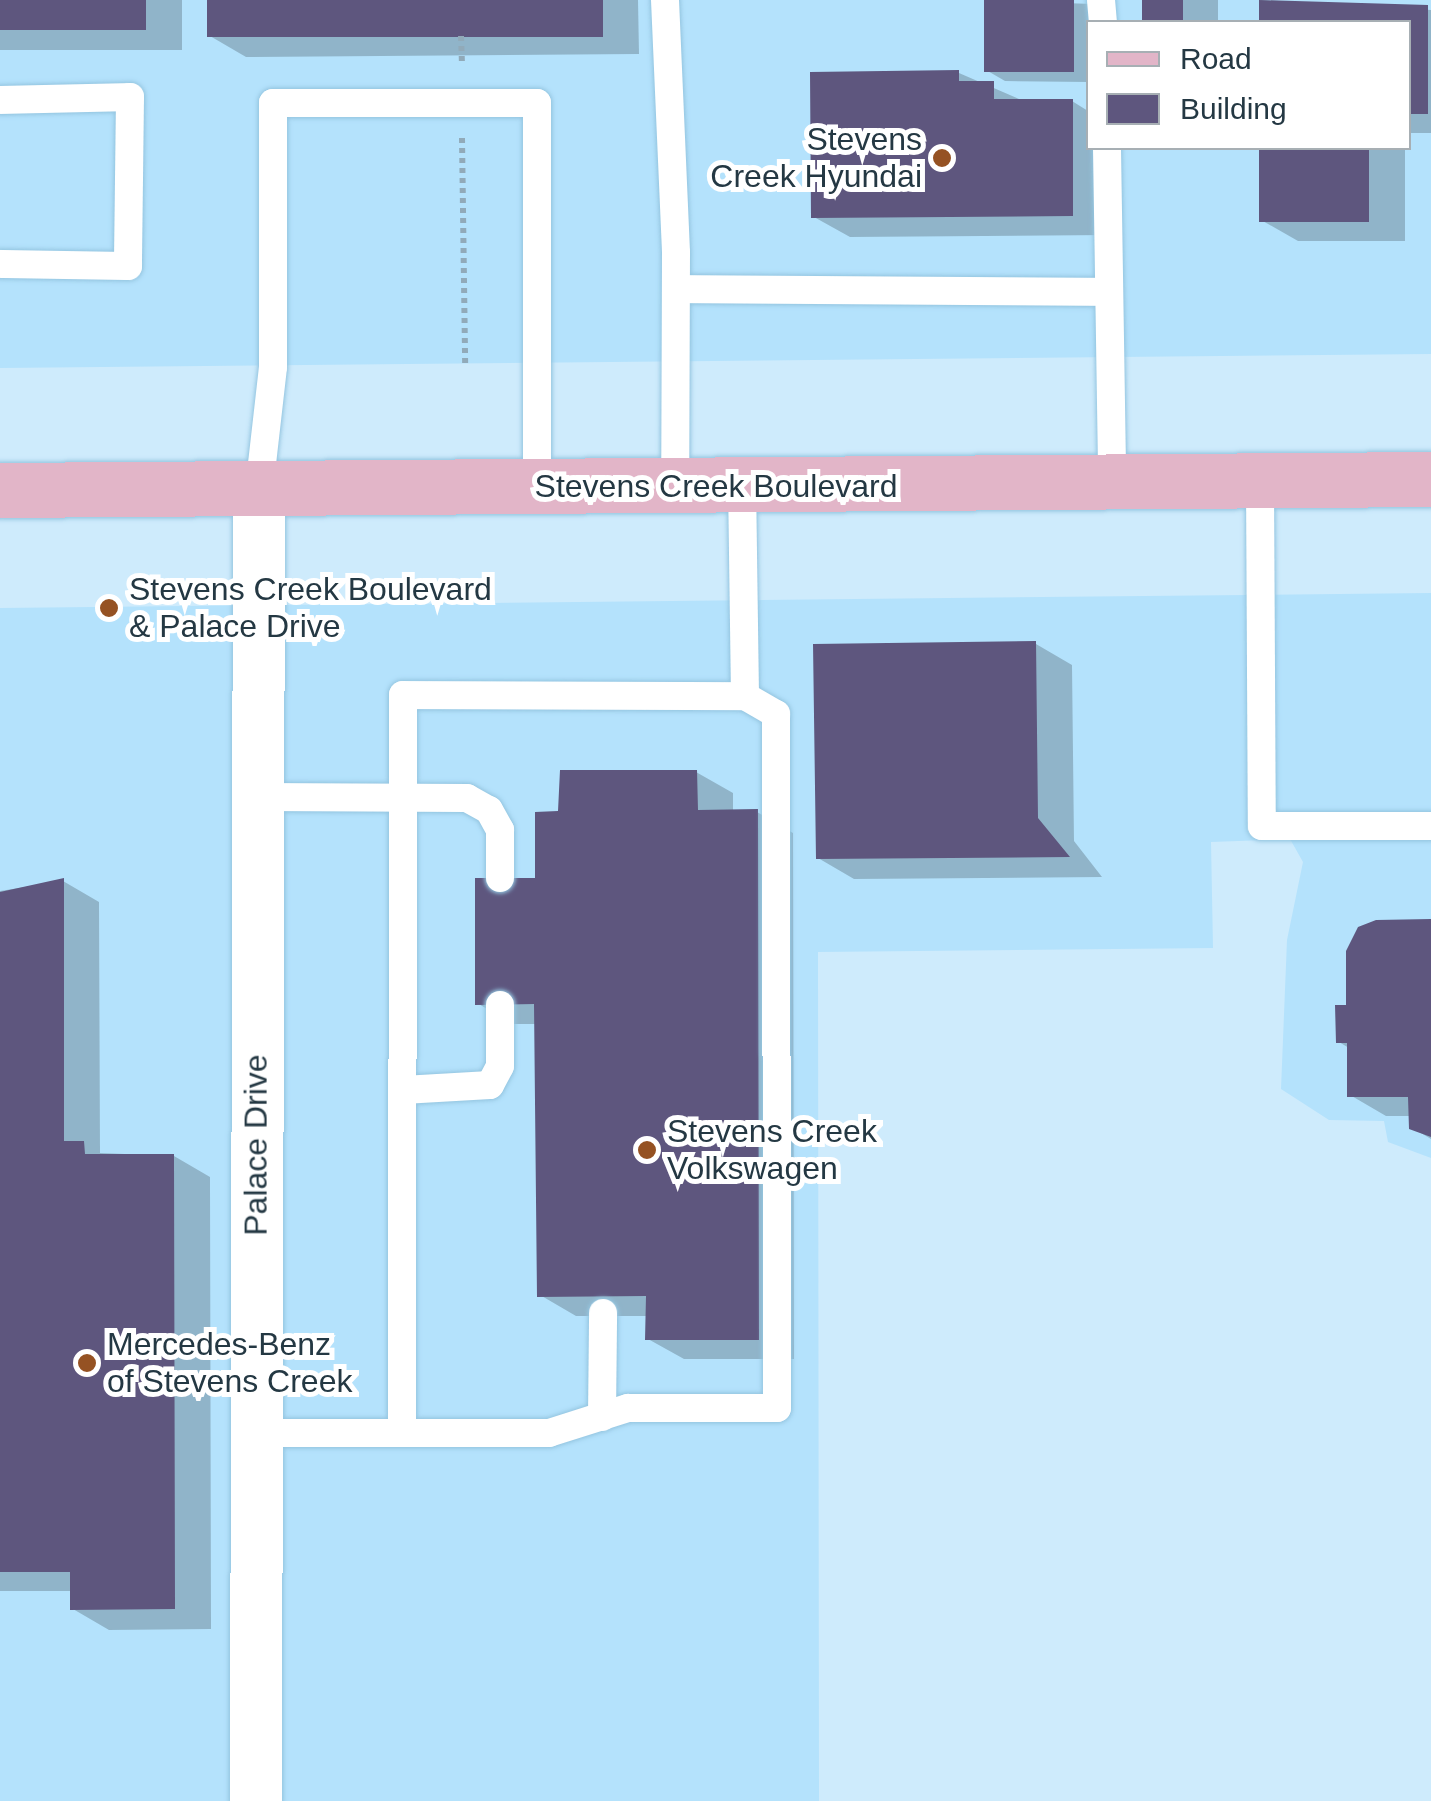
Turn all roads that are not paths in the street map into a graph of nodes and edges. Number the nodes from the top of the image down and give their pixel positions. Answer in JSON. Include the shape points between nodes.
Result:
{"nodes":[{"id":1,"x":664,"y":0,"type":"edge"},
{"id":2,"x":0,"y":100,"type":"edge"},
{"id":3,"x":1106,"y":150,"type":"edge"},
{"id":4,"x":0,"y":264,"type":"edge"},
{"id":5,"x":676,"y":290,"type":"junction"},
{"id":6,"x":1109,"y":292,"type":"junction"},
{"id":7,"x":1431,"y":480,"type":"edge"},
{"id":8,"x":1260,"y":481,"type":"junction"},
{"id":9,"x":1112,"y":482,"type":"junction"},
{"id":10,"x":537,"y":486,"type":"junction"},
{"id":11,"x":675,"y":486,"type":"junction"},
{"id":12,"x":742,"y":486,"type":"junction"},
{"id":13,"x":0,"y":490,"type":"edge"},
{"id":14,"x":260,"y":490,"type":"junction"},
{"id":15,"x":746,"y":696,"type":"junction"},
{"id":16,"x":258,"y":797,"type":"junction"},
{"id":17,"x":404,"y":798,"type":"junction"},
{"id":18,"x":1431,"y":826,"type":"edge"},
{"id":19,"x":500,"y":878,"type":"dead end"},
{"id":20,"x":500,"y":1005,"type":"dead end"},
{"id":21,"x":403,"y":1090,"type":"junction"},
{"id":22,"x":603,"y":1313,"type":"dead end"},
{"id":23,"x":602,"y":1417,"type":"junction"},
{"id":24,"x":254,"y":1432,"type":"junction"},
{"id":25,"x":402,"y":1434,"type":"junction"},
{"id":26,"x":256,"y":1801,"type":"edge"}],
"edges":[{"from":1,"to":5,"type":"lane"},
{"from":2,"to":4,"type":"lane","via":[[130,97],[128,266]]},
{"from":3,"to":6,"type":"lane"},
{"from":5,"to":6,"type":"lane"},
{"from":5,"to":11,"type":"lane"},
{"from":6,"to":9,"type":"lane"},
{"from":7,"to":8,"type":"main road","name":"Stevens Creek Boulevard"},
{"from":8,"to":9,"type":"main road","name":"Stevens Creek Boulevard"},
{"from":8,"to":18,"type":"lane","via":[[1262,826]]},
{"from":9,"to":12,"type":"main road","name":"Stevens Creek Boulevard"},
{"from":10,"to":11,"type":"main road","name":"Stevens Creek Boulevard"},
{"from":10,"to":14,"type":"main road","name":"Stevens Creek Boulevard"},
{"from":10,"to":14,"type":"lane","via":[[537,102],[273,102],[273,367]]},
{"from":11,"to":12,"type":"main road","name":"Stevens Creek Boulevard"},
{"from":12,"to":15,"type":"lane"},
{"from":13,"to":14,"type":"main road","name":"Stevens Creek Boulevard"},
{"from":14,"to":16,"type":"street","name":"Palace Drive"},
{"from":15,"to":17,"type":"lane","via":[[403,695]]},
{"from":15,"to":23,"type":"lane","via":[[776,714],[777,1408],[628,1408]]},
{"from":16,"to":17,"type":"lane"},
{"from":16,"to":24,"type":"street","name":"Palace Drive"},
{"from":17,"to":19,"type":"lane","via":[[467,798],[489,810],[500,830]]},
{"from":17,"to":21,"type":"lane"},
{"from":20,"to":21,"type":"lane","via":[[500,1066],[490,1085]]},
{"from":21,"to":25,"type":"lane"},
{"from":22,"to":23,"type":"lane"},
{"from":23,"to":25,"type":"lane","via":[[548,1434]]},
{"from":24,"to":25,"type":"lane"},
{"from":24,"to":26,"type":"street","name":"Palace Drive"}]}
